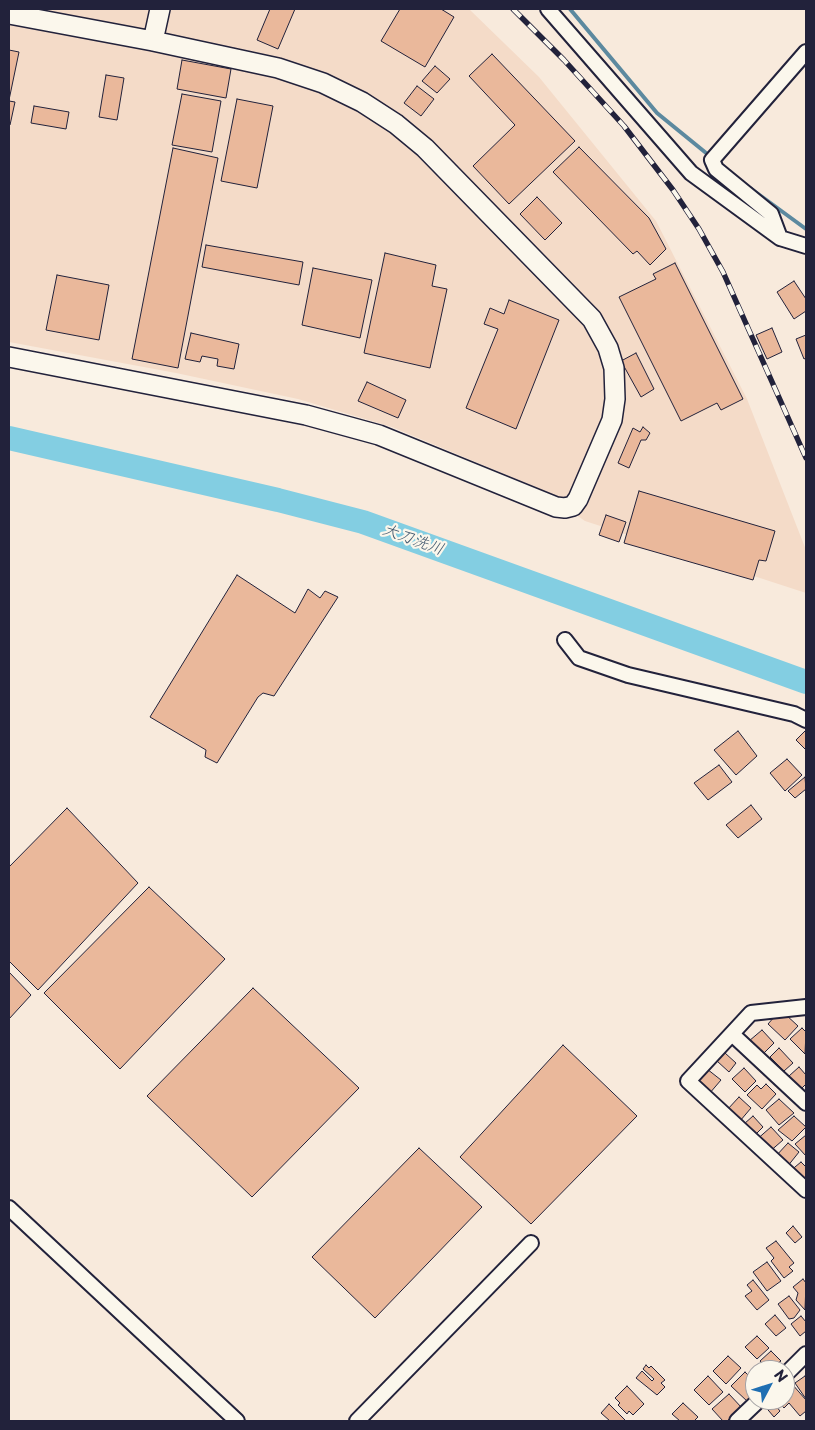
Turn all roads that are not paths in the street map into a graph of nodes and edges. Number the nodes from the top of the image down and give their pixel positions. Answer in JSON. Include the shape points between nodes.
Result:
{"nodes":[{"id":1,"x":160,"y":9,"type":"edge"},
{"id":2,"x":548,"y":9,"type":"edge"},
{"id":3,"x":9,"y":14,"type":"edge"},
{"id":4,"x":153,"y":41,"type":"junction"},
{"id":5,"x":806,"y":52,"type":"edge"},
{"id":6,"x":780,"y":238,"type":"junction"},
{"id":7,"x":806,"y":246,"type":"edge"},
{"id":8,"x":9,"y":357,"type":"edge"},
{"id":9,"x":565,"y":640,"type":"dead end"},
{"id":10,"x":806,"y":720,"type":"edge"},
{"id":11,"x":806,"y":1007,"type":"edge"},
{"id":12,"x":732,"y":1034,"type":"junction"},
{"id":13,"x":806,"y":1103,"type":"edge"},
{"id":14,"x":806,"y":1190,"type":"edge"},
{"id":15,"x":9,"y":1208,"type":"edge"},
{"id":16,"x":531,"y":1243,"type":"dead end"},
{"id":17,"x":806,"y":1354,"type":"edge"},
{"id":18,"x":795,"y":1365,"type":"edge"},
{"id":19,"x":749,"y":1410,"type":"edge"},
{"id":20,"x":236,"y":1421,"type":"edge"},
{"id":21,"x":357,"y":1421,"type":"edge"},
{"id":22,"x":737,"y":1421,"type":"edge"}],
"edges":[{"from":1,"to":4,"type":"street"},
{"from":2,"to":6,"type":"street","via":[[691,173]]},
{"from":3,"to":4,"type":"street"},
{"from":4,"to":8,"type":"street","via":[[278,68],[362,102],[396,124],[424,148],[592,319],[608,348],[614,368],[615,399],[612,420],[578,499],[574,506],[556,507],[379,435],[306,415]]},
{"from":5,"to":6,"type":"street","via":[[712,160],[716,168],[771,214]]},
{"from":6,"to":7,"type":"street"},
{"from":9,"to":10,"type":"street","via":[[579,658],[628,675],[794,714]]},
{"from":11,"to":12,"type":"street","via":[[751,1013]]},
{"from":12,"to":13,"type":"street"},
{"from":12,"to":14,"type":"street","via":[[688,1081]]},
{"from":15,"to":20,"type":"street"},
{"from":16,"to":21,"type":"street"},
{"from":17,"to":18,"type":"street"},
{"from":19,"to":22,"type":"street"}]}
